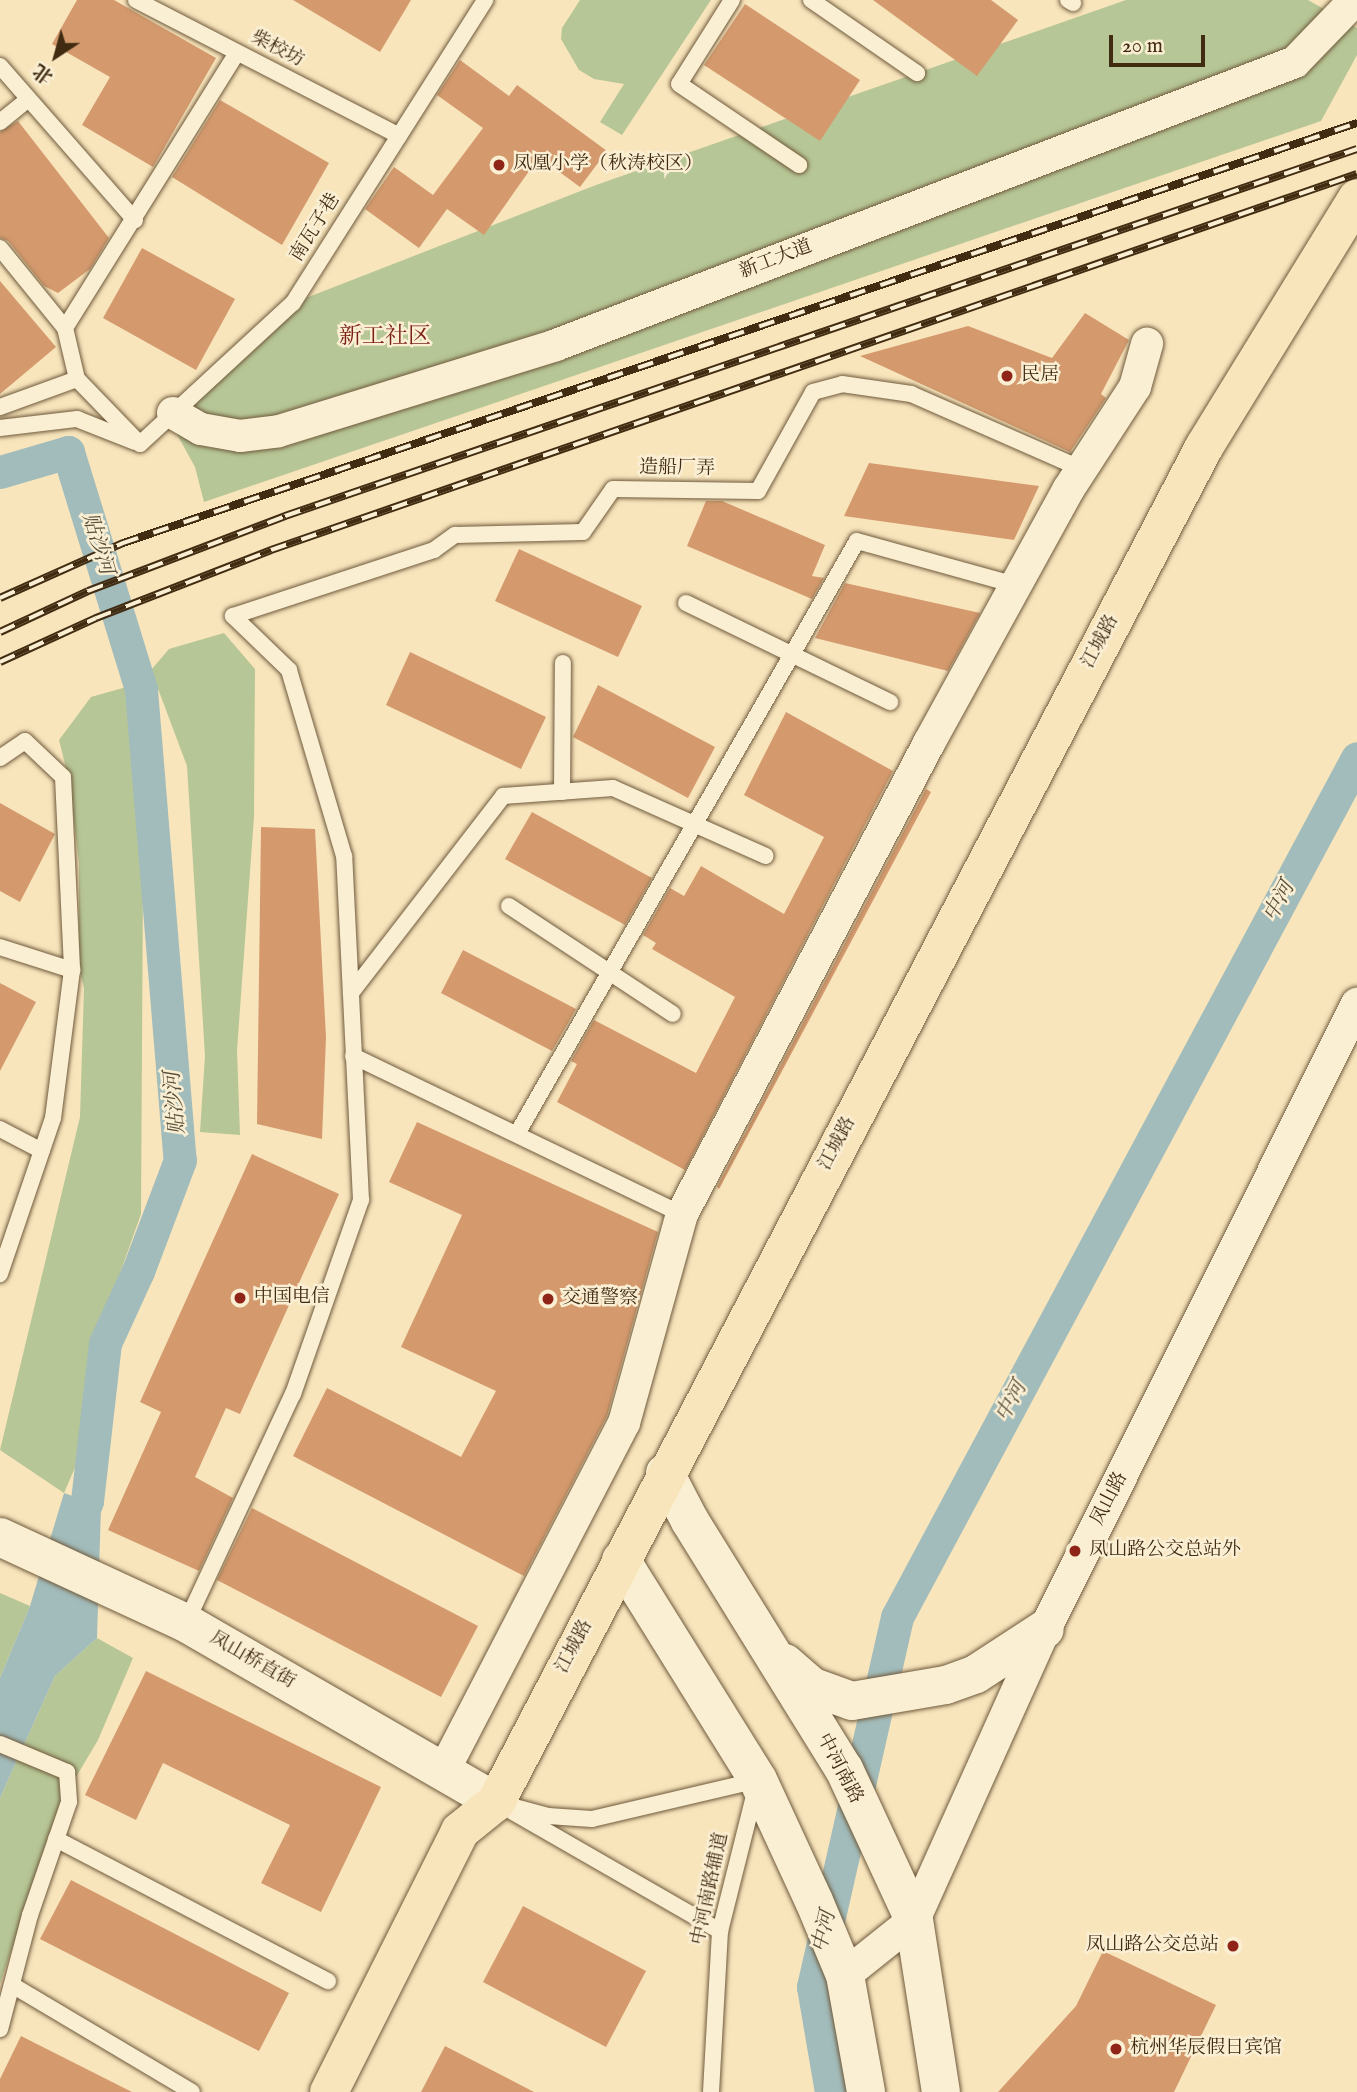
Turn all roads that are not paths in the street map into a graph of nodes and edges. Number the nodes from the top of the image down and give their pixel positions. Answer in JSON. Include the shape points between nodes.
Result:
{"nodes":[{"id":1,"x":136,"y":0,"type":"edge"},
{"id":2,"x":732,"y":0,"type":"edge"},
{"id":3,"x":811,"y":0,"type":"edge"},
{"id":4,"x":482,"y":1,"type":"edge"},
{"id":5,"x":1350,"y":1,"type":"edge"},
{"id":6,"x":237,"y":53,"type":"junction"},
{"id":7,"x":0,"y":66,"type":"edge"},
{"id":8,"x":917,"y":73,"type":"dead end"},
{"id":9,"x":28,"y":99,"type":"junction"},
{"id":10,"x":0,"y":122,"type":"edge"},
{"id":11,"x":399,"y":136,"type":"junction"},
{"id":12,"x":799,"y":165,"type":"dead end"},
{"id":13,"x":1357,"y":198,"type":"edge"},
{"id":14,"x":135,"y":220,"type":"junction"},
{"id":15,"x":0,"y":248,"type":"edge"},
{"id":16,"x":65,"y":328,"type":"junction"},
{"id":17,"x":1147,"y":344,"type":"dead end"},
{"id":18,"x":77,"y":379,"type":"junction"},
{"id":19,"x":0,"y":407,"type":"edge"},
{"id":20,"x":173,"y":413,"type":"junction"},
{"id":21,"x":0,"y":428,"type":"edge"},
{"id":22,"x":140,"y":444,"type":"junction"},
{"id":23,"x":1082,"y":469,"type":"junction"},
{"id":24,"x":1016,"y":585,"type":"junction"},
{"id":25,"x":686,"y":603,"type":"dead end"},
{"id":26,"x":792,"y":654,"type":"junction"},
{"id":27,"x":563,"y":663,"type":"dead end"},
{"id":28,"x":890,"y":702,"type":"dead end"},
{"id":29,"x":0,"y":758,"type":"edge"},
{"id":30,"x":562,"y":792,"type":"junction"},
{"id":31,"x":694,"y":824,"type":"junction"},
{"id":32,"x":765,"y":856,"type":"dead end"},
{"id":33,"x":509,"y":906,"type":"dead end"},
{"id":34,"x":0,"y":947,"type":"edge"},
{"id":35,"x":72,"y":970,"type":"junction"},
{"id":36,"x":609,"y":973,"type":"junction"},
{"id":37,"x":351,"y":993,"type":"junction"},
{"id":38,"x":1356,"y":1007,"type":"edge"},
{"id":39,"x":673,"y":1014,"type":"dead end"},
{"id":40,"x":354,"y":1056,"type":"junction"},
{"id":41,"x":0,"y":1129,"type":"edge"},
{"id":42,"x":518,"y":1132,"type":"junction"},
{"id":43,"x":42,"y":1151,"type":"junction"},
{"id":44,"x":682,"y":1214,"type":"junction"},
{"id":45,"x":0,"y":1273,"type":"edge"},
{"id":46,"x":665,"y":1473,"type":"junction"},
{"id":47,"x":13,"y":1543,"type":"edge"},
{"id":48,"x":621,"y":1560,"type":"junction"},
{"id":49,"x":186,"y":1623,"type":"junction"},
{"id":50,"x":1045,"y":1629,"type":"junction"},
{"id":51,"x":769,"y":1651,"type":"junction"},
{"id":52,"x":0,"y":1744,"type":"edge"},
{"id":53,"x":443,"y":1772,"type":"junction"},
{"id":54,"x":758,"y":1780,"type":"junction"},
{"id":55,"x":496,"y":1802,"type":"junction"},
{"id":56,"x":56,"y":1839,"type":"junction"},
{"id":57,"x":914,"y":1920,"type":"junction"},
{"id":58,"x":720,"y":1931,"type":"junction"},
{"id":59,"x":841,"y":1966,"type":"junction"},
{"id":60,"x":328,"y":1981,"type":"dead end"},
{"id":61,"x":12,"y":1985,"type":"junction"},
{"id":62,"x":0,"y":2029,"type":"edge"},
{"id":63,"x":192,"y":2092,"type":"edge"},
{"id":64,"x":329,"y":2092,"type":"edge"},
{"id":65,"x":712,"y":2092,"type":"edge"},
{"id":66,"x":866,"y":2092,"type":"edge"},
{"id":67,"x":941,"y":2092,"type":"edge"}],
"edges":[{"from":1,"to":6,"type":"lane","name":"柴校坊"},
{"from":2,"to":12,"type":"lane","via":[[679,84]]},
{"from":3,"to":8,"type":"lane"},
{"from":4,"to":11,"type":"lane","name":"南瓦子巷"},
{"from":5,"to":20,"type":"street","name":"新工大道","via":[[1295,62],[556,345],[279,431],[240,436],[201,429]]},
{"from":6,"to":11,"type":"lane","name":"柴校坊"},
{"from":6,"to":14,"type":"lane"},
{"from":7,"to":9,"type":"lane"},
{"from":9,"to":10,"type":"lane"},
{"from":9,"to":14,"type":"lane"},
{"from":11,"to":20,"type":"lane","name":"南瓦子巷","via":[[293,303]]},
{"from":13,"to":46,"type":"main road","name":"江城路","via":[[1204,447]]},
{"from":14,"to":16,"type":"lane"},
{"from":15,"to":16,"type":"lane"},
{"from":16,"to":18,"type":"lane"},
{"from":17,"to":23,"type":"street","via":[[1135,387]]},
{"from":18,"to":19,"type":"lane"},
{"from":18,"to":22,"type":"lane"},
{"from":20,"to":22,"type":"lane","name":"南瓦子巷"},
{"from":21,"to":22,"type":"lane","via":[[77,419]]},
{"from":23,"to":24,"type":"street"},
{"from":23,"to":37,"type":"lane","name":"造船厂弄","via":[[911,394],[842,384],[813,392],[758,491],[612,489],[583,531],[455,535],[434,550],[233,616],[289,670],[344,856]]},
{"from":24,"to":26,"type":"lane","via":[[857,541]]},
{"from":24,"to":44,"type":"street"},
{"from":25,"to":26,"type":"lane"},
{"from":26,"to":28,"type":"lane"},
{"from":26,"to":31,"type":"lane"},
{"from":27,"to":30,"type":"lane"},
{"from":29,"to":35,"type":"lane","via":[[24,741],[63,777]]},
{"from":30,"to":31,"type":"lane","via":[[613,788]]},
{"from":30,"to":37,"type":"lane","via":[[503,796]]},
{"from":31,"to":32,"type":"lane"},
{"from":31,"to":36,"type":"lane"},
{"from":33,"to":36,"type":"lane"},
{"from":34,"to":35,"type":"lane"},
{"from":35,"to":43,"type":"lane","via":[[53,1118]]},
{"from":36,"to":39,"type":"lane"},
{"from":36,"to":42,"type":"lane"},
{"from":37,"to":40,"type":"lane"},
{"from":38,"to":50,"type":"street","name":"凤山路"},
{"from":40,"to":42,"type":"lane"},
{"from":40,"to":49,"type":"lane","via":[[361,1200],[293,1394]]},
{"from":41,"to":43,"type":"lane"},
{"from":42,"to":44,"type":"lane"},
{"from":43,"to":45,"type":"lane"},
{"from":44,"to":53,"type":"street","via":[[624,1423]]},
{"from":46,"to":48,"type":"main road","name":"江城路"},
{"from":46,"to":51,"type":"main road","name":"中河南路"},
{"from":47,"to":49,"type":"main road","name":"凤山桥直街"},
{"from":48,"to":54,"type":"main road"},
{"from":48,"to":55,"type":"main road","name":"江城路"},
{"from":49,"to":53,"type":"main road","name":"凤山桥直街"},
{"from":50,"to":51,"type":"main road","via":[[975,1674],[911,1693],[852,1701],[813,1687]]},
{"from":50,"to":57,"type":"street","name":"凤山路"},
{"from":51,"to":57,"type":"main road","name":"中河南路","via":[[844,1769]]},
{"from":52,"to":56,"type":"lane","via":[[67,1772],[69,1802]]},
{"from":53,"to":55,"type":"main road","name":"凤山桥直街"},
{"from":54,"to":55,"type":"lane","via":[[592,1819],[548,1816]]},
{"from":54,"to":58,"type":"lane","name":"中河南路辅道"},
{"from":54,"to":59,"type":"main road"},
{"from":55,"to":58,"type":"lane"},
{"from":55,"to":64,"type":"main road","name":"江城路","via":[[460,1831]]},
{"from":56,"to":60,"type":"lane"},
{"from":56,"to":61,"type":"lane"},
{"from":57,"to":59,"type":"street","name":"凤山路"},
{"from":57,"to":67,"type":"main road","name":"中河南路"},
{"from":58,"to":65,"type":"lane","name":"中河南路辅道"},
{"from":59,"to":66,"type":"main road"},
{"from":61,"to":62,"type":"lane"},
{"from":61,"to":63,"type":"lane"}]}
